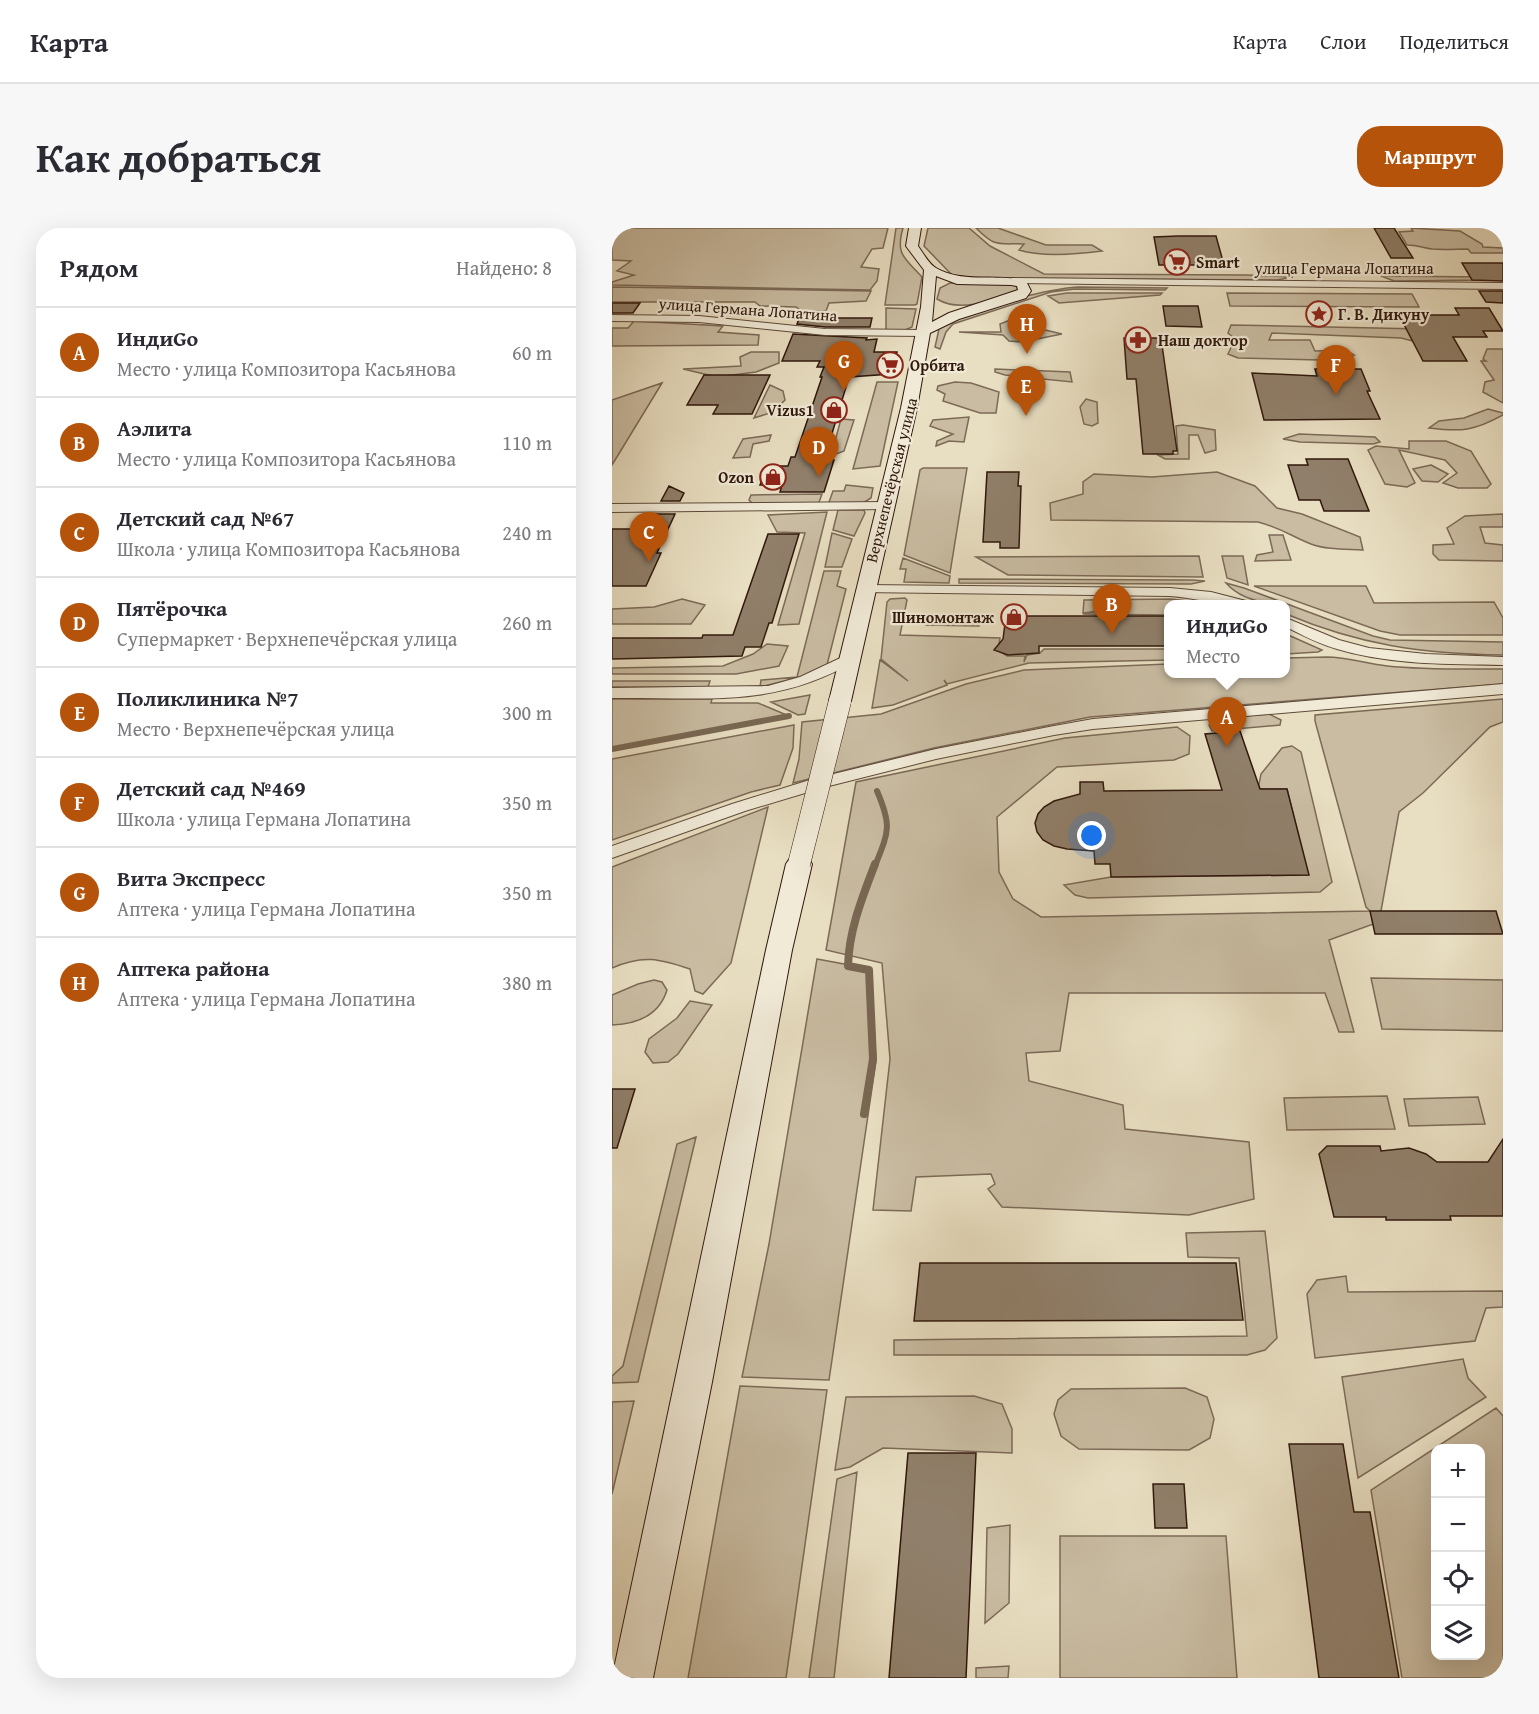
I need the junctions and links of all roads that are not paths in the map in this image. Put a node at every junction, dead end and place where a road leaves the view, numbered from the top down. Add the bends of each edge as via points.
1 (915, 228) edge
2 (930, 270) junction
3 (957, 280) junction
4 (1012, 281) junction
5 (1077, 282) junction
6 (1503, 286) edge
7 (930, 294) junction
8 (1021, 295) junction
9 (982, 307) junction
10 (612, 318) edge
11 (924, 332) junction
12 (886, 506) junction
13 (612, 508) edge
14 (865, 589) junction
15 (1226, 600) edge
16 (1290, 624) edge
17 (851, 657) junction
18 (1503, 661) edge
19 (1503, 689) edge
20 (612, 693) edge
21 (612, 852) edge
22 (632, 1678) edge

1 - 2 street via 912,246
2 - 3 street, улица Германа Лопатина
2 - 7 street, Верхнепечёрская улица
3 - 4 street, улица Германа Лопатина
3 - 7 street via 942,282
4 - 5 street, улица Германа Лопатина
4 - 8 street via 1025,287
5 - 6 street, улица Германа Лопатина
5 - 8 street, улица Германа Лопатина
7 - 9 street via 935,304
7 - 11 street, Верхнепечёрская улица
8 - 9 street, улица Германа Лопатина
9 - 11 street, улица Германа Лопатина via 938,322
10 - 11 street, улица Германа Лопатина via 699,319 825,332
11 - 12 street, Верхнепечёрская улица
12 - 13 street
12 - 14 street, Верхнепечёрская улица
14 - 15 street via 1170,592
14 - 17 street, Верхнепечёрская улица
16 - 18 street via 1348,647 1383,655
17 - 20 street via 829,671 777,690
17 - 22 street, Верхнепечёрская улица, bridge via 779,950
19 - 21 street via 1058,730 853,774

